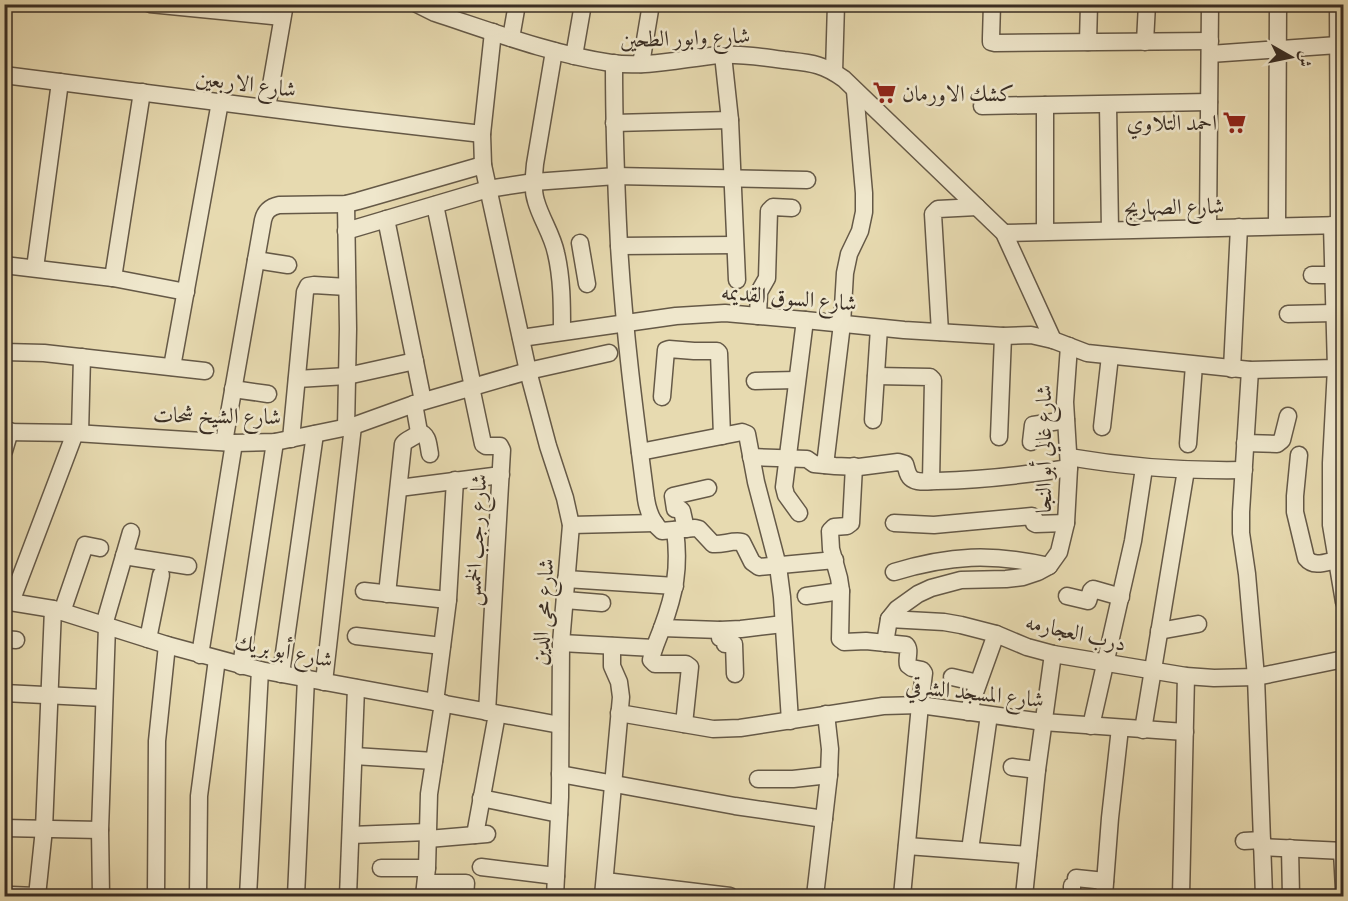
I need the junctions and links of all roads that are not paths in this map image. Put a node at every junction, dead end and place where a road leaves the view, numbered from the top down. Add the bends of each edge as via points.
1 (150, 4) edge
2 (417, 4) edge
3 (517, 4) edge
4 (584, 4) edge
5 (651, 4) edge
6 (836, 4) edge
7 (992, 4) edge
8 (1089, 4) edge
9 (1147, 4) edge
10 (1210, 4) edge
11 (1291, 4) edge
12 (1338, 4) edge
13 (1278, 5) edge
14 (436, 9) edge
15 (283, 11) edge
16 (493, 32) junction
17 (510, 38) junction
18 (1088, 42) junction
19 (1146, 42) junction
20 (1338, 45) junction
21 (1210, 47) junction
22 (1277, 50) junction
23 (554, 51) junction
24 (723, 55) junction
25 (574, 56) junction
26 (614, 63) junction
27 (641, 64) junction
28 (834, 72) junction
29 (4, 75) edge
30 (60, 82) junction
31 (855, 91) junction
32 (142, 92) junction
33 (220, 102) junction
34 (1209, 102) junction
35 (1045, 105) junction
36 (1108, 105) junction
37 (982, 106) dead end
38 (267, 108) junction
39 (730, 120) junction
40 (614, 123) junction
41 (482, 134) junction
42 (483, 165) junction
43 (616, 177) junction
44 (732, 178) junction
45 (807, 180) dead end
46 (534, 182) junction
47 (488, 189) junction
48 (346, 204) junction
49 (435, 205) junction
50 (978, 207) junction
51 (792, 208) dead end
52 (386, 219) junction
53 (1338, 225) edge
54 (1277, 226) junction
55 (1239, 227) junction
56 (1208, 228) junction
57 (1110, 230) junction
58 (346, 231) junction
59 (1045, 231) junction
60 (1004, 233) junction
61 (580, 243) dead end
62 (735, 245) junction
63 (619, 246) junction
64 (256, 261) junction
65 (584, 263) junction
66 (4, 265) edge
67 (288, 265) dead end
68 (35, 268) junction
69 (559, 268) junction
70 (1312, 275) dead end
71 (1333, 275) junction
72 (113, 278) junction
73 (737, 280) dead end
74 (587, 284) dead end
75 (347, 287) junction
76 (186, 291) junction
77 (1288, 314) dead end
78 (758, 316) junction
79 (1337, 318) edge
80 (805, 320) junction
81 (625, 323) junction
82 (842, 324) junction
83 (879, 328) junction
84 (562, 331) junction
85 (940, 332) junction
86 (1003, 336) junction
87 (521, 338) junction
88 (1061, 343) junction
89 (4, 352) edge
90 (609, 353) dead end
91 (82, 357) junction
92 (1110, 357) junction
93 (415, 361) junction
94 (1194, 365) junction
95 (172, 367) junction
96 (1340, 367) edge
97 (1232, 369) junction
98 (1250, 370) junction
99 (205, 371) dead end
100 (528, 371) junction
101 (347, 376) junction
102 (876, 376) junction
103 (297, 379) junction
104 (797, 380) junction
105 (755, 381) dead end
106 (472, 387) junction
107 (233, 389) junction
108 (268, 394) dead end
109 (662, 397) dead end
110 (418, 403) junction
111 (1288, 416) dead end
112 (873, 420) dead end
113 (1066, 420) junction
114 (349, 427) junction
115 (1102, 427) dead end
116 (7, 432) edge
117 (419, 432) junction
118 (78, 433) junction
119 (315, 434) junction
120 (722, 436) junction
121 (999, 437) dead end
122 (283, 440) junction
123 (229, 442) junction
124 (1030, 442) dead end
125 (1245, 443) junction
126 (1188, 444) dead end
127 (4, 452) edge
128 (640, 452) junction
129 (430, 454) dead end
130 (1299, 455) dead end
131 (752, 457) junction
132 (787, 458) junction
133 (1069, 463) junction
134 (825, 465) junction
135 (854, 466) junction
136 (1144, 468) junction
137 (1186, 470) junction
138 (1244, 470) junction
139 (501, 475) junction
140 (456, 480) junction
141 (931, 481) junction
142 (399, 488) junction
143 (708, 488) dead end
144 (800, 513) dead end
145 (655, 523) junction
146 (1066, 523) junction
147 (894, 524) dead end
148 (571, 525) junction
149 (680, 529) junction
150 (131, 532) dead end
151 (100, 548) dead end
152 (124, 556) junction
153 (835, 560) junction
154 (1336, 560) junction
155 (188, 566) dead end
156 (778, 566) junction
157 (1049, 566) junction
158 (894, 572) dead end
159 (161, 575) dead end
160 (566, 579) junction
161 (675, 586) junction
162 (364, 591) dead end
163 (841, 591) junction
164 (387, 594) junction
165 (806, 596) dead end
166 (1067, 596) dead end
167 (1121, 597) junction
168 (448, 600) junction
169 (564, 600) junction
170 (8, 601) edge
171 (1344, 602) edge
172 (602, 603) dead end
173 (58, 611) junction
174 (889, 619) junction
175 (783, 624) junction
176 (1198, 624) dead end
177 (105, 625) junction
178 (662, 628) junction
179 (720, 630) junction
180 (1159, 631) junction
181 (996, 634) junction
182 (356, 636) dead end
183 (148, 639) junction
184 (561, 643) junction
185 (885, 643) junction
186 (167, 645) junction
187 (442, 646) junction
188 (612, 646) junction
189 (1053, 654) junction
190 (200, 655) junction
191 (653, 655) junction
192 (217, 659) junction
193 (1344, 659) edge
194 (1106, 663) junction
195 (241, 666) junction
196 (260, 670) junction
197 (1153, 671) junction
198 (281, 674) junction
199 (735, 674) dead end
200 (1186, 676) junction
201 (952, 677) dead end
202 (1256, 677) junction
203 (306, 678) junction
204 (324, 682) junction
205 (978, 683) junction
206 (356, 688) junction
207 (4, 693) edge
208 (49, 695) junction
209 (104, 698) junction
210 (439, 702) junction
211 (920, 705) junction
212 (968, 712) junction
213 (492, 713) junction
214 (619, 713) junction
215 (826, 714) junction
216 (989, 715) junction
217 (790, 721) junction
218 (1042, 722) junction
219 (684, 724) junction
220 (560, 725) junction
221 (1091, 726) junction
222 (1120, 728) junction
223 (1143, 730) junction
224 (1185, 732) junction
225 (354, 756) junction
226 (434, 762) junction
227 (1012, 767) dead end
228 (1037, 770) junction
229 (560, 774) junction
230 (829, 775) junction
231 (758, 779) dead end
232 (612, 783) junction
233 (481, 798) junction
234 (559, 814) junction
235 (824, 819) junction
236 (4, 828) edge
237 (44, 829) junction
238 (100, 830) junction
239 (351, 835) junction
240 (428, 835) junction
241 (1244, 841) dead end
242 (1262, 844) junction
243 (907, 846) junction
244 (1290, 848) junction
245 (970, 850) junction
246 (1343, 851) edge
247 (1028, 855) junction
248 (381, 868) dead end
249 (556, 876) junction
250 (426, 882) edge
251 (473, 882) edge
252 (1073, 887) edge
253 (604, 889) edge
254 (1105, 889) edge
255 (1344, 890) edge
256 (643, 891) edge
257 (11, 895) dead end
258 (37, 896) edge
259 (720, 896) edge
260 (101, 897) edge
261 (156, 897) edge
262 (198, 897) edge
263 (248, 897) edge
264 (296, 897) edge
265 (348, 897) edge
266 (555, 897) edge
267 (815, 897) edge
268 (902, 897) edge
269 (1024, 897) edge
270 (1182, 897) edge
271 (1264, 897) edge
272 (1291, 897) edge

1 - 15 street
2 - 14 street, شارع وابور الطحين
3 - 17 street
4 - 25 street
5 - 27 street
6 - 28 street
7 - 18 street via 992,42
8 - 18 street
9 - 19 street
10 - 21 street
11 - 13 street
12 - 20 street
13 - 22 street
14 - 16 street, شارع وابور الطحين
15 - 38 street
16 - 17 street, شارع وابور الطحين
16 - 41 street, شارع محى الدين
17 - 23 street, شارع وابور الطحين
18 - 19 street
19 - 21 street
20 - 22 street
20 - 53 street
21 - 22 street
21 - 34 street
22 - 54 street
23 - 25 street, شارع وابور الطحين
23 - 46 street
24 - 27 street, شارع وابور الطحين
24 - 28 street, شارع وابور الطحين via 821,65
24 - 39 street
25 - 26 street, شارع وابور الطحين
26 - 27 street, شارع وابور الطحين
26 - 40 street
28 - 31 street, شارع وابور الطحين
29 - 30 street, شارع الاربعين
30 - 32 street, شارع الاربعين
30 - 68 street
31 - 50 street, شارع وابور الطحين
31 - 82 street via 864,212 846,263
32 - 33 street, شارع الاربعين
32 - 72 street
33 - 38 street, شارع الاربعين
33 - 76 street
34 - 36 street
34 - 56 street
35 - 36 street
35 - 37 street
35 - 59 street
36 - 57 street
38 - 41 street, شارع الاربعين
39 - 40 street
39 - 44 street
40 - 43 street
41 - 42 street, شارع محى الدين
42 - 47 street, شارع محى الدين
42 - 48 street
43 - 44 street
43 - 46 street
43 - 63 street
44 - 45 street
44 - 62 street
46 - 47 street
46 - 69 street via 535,200
47 - 49 street
47 - 87 street, شارع محى الدين
48 - 58 street
48 - 64 street via 273,207 265,214
49 - 52 street
49 - 106 street
50 - 60 street, شارع وابور الطحين
50 - 85 street via 941,209 933,214
51 - 78 street via 773,207 769,211 767,278 759,292
52 - 58 street
52 - 93 street
53 - 54 street, شارع الصهاريج
53 - 71 street
54 - 55 street, شارع الصهاريج
55 - 56 street, شارع الصهاريج
55 - 97 street
56 - 57 street, شارع الصهاريج
57 - 59 street, شارع الصهاريج
58 - 75 street
59 - 60 street, شارع الصهاريج
60 - 88 street
61 - 65 street
62 - 63 street
62 - 73 street
63 - 81 street
64 - 67 street
64 - 107 street
65 - 69 street
65 - 74 street
66 - 68 street
68 - 72 street
69 - 84 street
70 - 71 street
71 - 79 street
72 - 76 street
75 - 101 street
75 - 103 street via 308,286
76 - 95 street
77 - 79 street
78 - 80 street, شارع السوق القديمه
78 - 81 street, شارع السوق القديمه via 708,313
79 - 96 street
80 - 82 street, شارع السوق القديمه
80 - 104 street
81 - 84 street, شارع السوق القديمه
81 - 128 street
82 - 83 street, شارع السوق القديمه
82 - 134 street
83 - 85 street, شارع السوق القديمه
83 - 102 street
84 - 87 street, شارع السوق القديمه
85 - 86 street, شارع السوق القديمه
86 - 88 street, شارع السوق القديمه via 1031,335
86 - 121 street
87 - 100 street, شارع محى الدين
88 - 92 street, شارع السوق القديمه
88 - 113 street, شارع غالي أبو النجا
89 - 91 street
90 - 100 street, شارع الشيخ شحات
91 - 95 street
91 - 118 street
92 - 94 street, شارع السوق القديمه
92 - 115 street
93 - 101 street
93 - 110 street
94 - 97 street, شارع السوق القديمه
94 - 126 street
95 - 99 street
96 - 98 street, شارع السوق القديمه
96 - 154 street via 1331,495
97 - 98 street, شارع السوق القديمه
98 - 125 street
100 - 106 street, شارع الشيخ شحات
100 - 148 street, شارع محى الدين
101 - 103 street
101 - 114 street
102 - 112 street
102 - 141 street via 933,380
103 - 122 street
104 - 105 street
104 - 132 street
106 - 110 street, شارع الشيخ شحات
106 - 139 street, شارع رجب الخمس via 483,444 502,447
107 - 108 street
107 - 123 street
109 - 120 street via 666,350 717,351
110 - 114 street, شارع الشيخ شحات
110 - 117 street
111 - 125 street via 1280,443
113 - 124 street via 1033,425
113 - 133 street, شارع غالي أبو النجا
114 - 119 street, شارع الشيخ شحات
114 - 204 street
116 - 118 street, شارع الشيخ شحات
116 - 127 street
117 - 129 street via 427,437
117 - 142 street via 404,444
118 - 123 street, شارع الشيخ شحات
118 - 170 street
119 - 122 street, شارع الشيخ شحات
119 - 198 street
120 - 128 street
120 - 131 street via 746,433
122 - 123 street, شارع الشيخ شحات
122 - 195 street
123 - 190 street
125 - 138 street
128 - 145 street via 648,508
130 - 154 street via 1295,512 1306,558 1317,564
131 - 132 street
131 - 156 street
132 - 134 street
132 - 144 street via 784,491
133 - 136 street
133 - 141 street via 1011,477
133 - 146 street, شارع غالي أبو النجا
134 - 135 street
135 - 141 street via 902,463 914,480
135 - 153 street via 852,523 830,531
136 - 137 street
136 - 167 street
137 - 138 street
137 - 180 street
138 - 202 street via 1241,533
139 - 140 street
139 - 213 street, شارع رجب الخمس
140 - 142 street
140 - 168 street
142 - 164 street
143 - 149 street via 673,496 675,509 682,511
145 - 148 street
145 - 149 street via 662,531
146 - 147 street via 1036,524 1032,516 934,525
146 - 157 street, شارع غالي أبو النجا via 1059,552
148 - 160 street, شارع محى الدين
149 - 156 street via 699,529 713,544 742,542 756,566
149 - 161 street
150 - 152 street
151 - 173 street via 85,545
152 - 155 street
152 - 177 street
153 - 156 street
153 - 163 street
154 - 171 street
156 - 175 street
157 - 158 street via 1006,558 971,557
157 - 174 street via 1023,577 961,580 931,588 908,600
159 - 183 street
160 - 161 street
160 - 169 street, شارع محى الدين
161 - 178 street
162 - 164 street
163 - 165 street
163 - 185 street via 843,642
164 - 168 street
166 - 167 street via 1087,601 1094,590
167 - 194 street
168 - 187 street
169 - 172 street
169 - 184 street, شارع محى الدين
170 - 173 street, شارع أبو بريك
173 - 177 street, شارع أبو بريك
173 - 208 street
174 - 181 street, درب العجارمه via 944,622
174 - 185 street
175 - 179 street
175 - 217 street
176 - 180 street
177 - 183 street, شارع أبو بريك
177 - 209 street
178 - 179 street
178 - 191 street
179 - 199 street via 725,644 733,644
180 - 197 street
181 - 189 street, درب العجارمه
181 - 205 street
182 - 187 street
183 - 186 street, شارع أبو بريك
184 - 188 street
184 - 220 street, شارع محى الدين
185 - 211 street via 909,647 908,665 924,672
186 - 190 street, شارع أبو بريك
186 - 261 street via 156,741
187 - 210 street
188 - 191 street
188 - 214 street via 612,666 621,688
189 - 194 street, درب العجارمه
189 - 218 street
190 - 192 street, شارع أبو بريك
191 - 219 street via 655,664 690,667
192 - 195 street, شارع أبو بريك
192 - 262 street via 199,796
193 - 202 street, درب العجارمه
194 - 197 street, درب العجارمه
194 - 221 street
195 - 196 street, شارع أبو بريك
196 - 198 street, شارع أبو بريك
196 - 263 street
197 - 200 street, درب العجارمه
197 - 223 street
198 - 203 street, شارع أبو بريك
200 - 202 street, درب العجارمه
200 - 224 street
201 - 205 street
202 - 242 street
203 - 204 street, شارع أبو بريك
203 - 264 street
204 - 206 street, شارع أبو بريك
205 - 212 street
206 - 210 street, شارع أبو بريك
206 - 225 street
207 - 208 street
208 - 209 street
208 - 237 street
209 - 238 street
210 - 213 street, شارع أبو بريك
210 - 226 street
211 - 212 street, شارع المسجد الشرقي
211 - 215 street, شارع المسجد الشرقي via 883,705
211 - 243 street
212 - 216 street, شارع المسجد الشرقي
213 - 220 street, شارع أبو بريك
213 - 233 street, شارع رجب الخمس
214 - 219 street, شارع المسجد الشرقي
214 - 232 street
215 - 217 street, شارع المسجد الشرقي
215 - 230 street
216 - 218 street, شارع المسجد الشرقي
216 - 245 street
217 - 219 street, شارع المسجد الشرقي via 720,729
218 - 221 street, شارع المسجد الشرقي
218 - 228 street
220 - 229 street, شارع محى الدين
221 - 222 street, شارع المسجد الشرقي
222 - 223 street, شارع المسجد الشرقي
222 - 254 street
223 - 224 street, شارع المسجد الشرقي
224 - 270 street
225 - 226 street
225 - 239 street
226 - 240 street
227 - 228 street
228 - 247 street
229 - 232 street
229 - 234 street, شارع محى الدين
230 - 231 street
230 - 235 street
232 - 235 street
232 - 253 street
233 - 234 street
233 - 240 street, شارع رجب الخمس via 481,834
234 - 249 street, شارع محى الدين
235 - 267 street
236 - 237 street
237 - 238 street
237 - 258 street
238 - 260 street
239 - 240 street
239 - 265 street
240 - 250 street
241 - 242 street
242 - 244 street
242 - 271 street
243 - 245 street
243 - 268 street
244 - 246 street
244 - 272 street
245 - 247 street
246 - 255 street
247 - 269 street
248 - 250 street
249 - 251 street
249 - 266 street, شارع محى الدين
250 - 251 street
252 - 254 street
253 - 256 street
256 - 259 street
257 - 258 street

